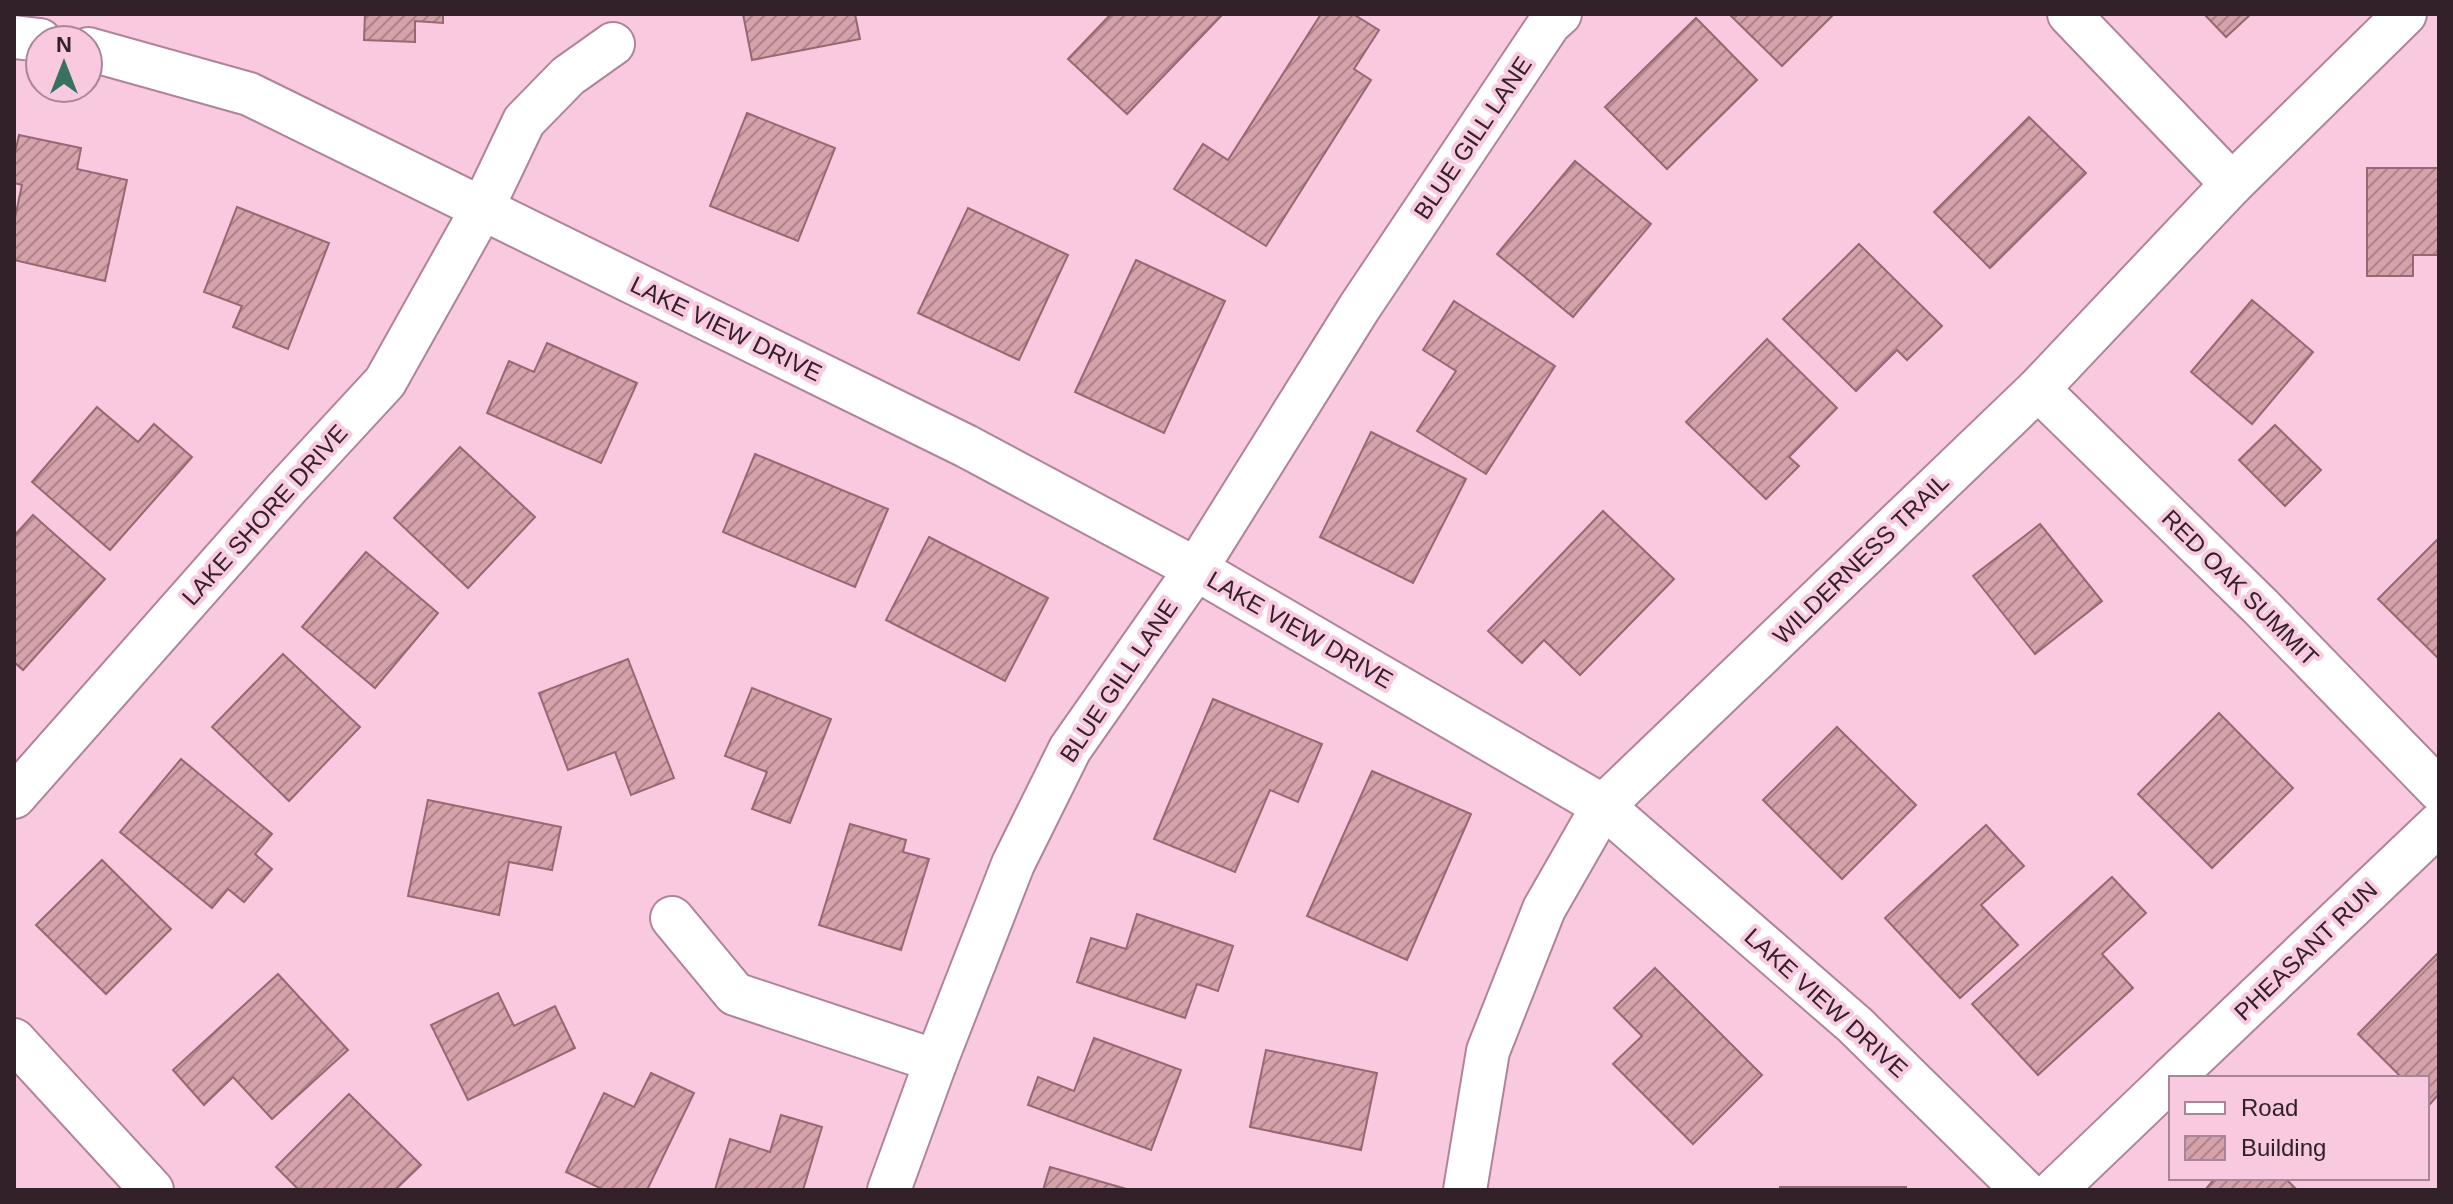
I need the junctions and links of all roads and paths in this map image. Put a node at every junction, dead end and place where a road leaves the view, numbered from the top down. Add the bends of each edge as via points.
1 (2069, 14) edge
2 (2405, 14) edge
3 (1549, 17) edge
4 (613, 44) dead end
5 (104, 53) edge
6 (2232, 184) junction
7 (482, 209) junction
8 (2038, 389) junction
9 (1196, 569) junction
10 (2439, 790) edge
11 (14, 797) edge
12 (1603, 806) junction
13 (2439, 824) edge
14 (672, 918) dead end
15 (14, 1040) edge
16 (936, 1061) junction
17 (2175, 1076) edge
18 (2169, 1082) edge
19 (152, 1190) edge
20 (889, 1190) edge
21 (1465, 1190) edge
22 (2023, 1190) edge
23 (2055, 1190) edge

1 - 6 street
2 - 6 street, WILDERNESS TRAIL
3 - 9 street, BLUE GILL LANE
4 - 7 street, LAKE SHORE DRIVE via 568,76 524,121
5 - 7 street, LAKE VIEW DRIVE via 249,94
6 - 8 street, WILDERNESS TRAIL
7 - 9 street, LAKE VIEW DRIVE via 966,446
7 - 11 street, LAKE SHORE DRIVE via 385,382
8 - 10 street, RED OAK SUMMIT
8 - 12 street, WILDERNESS TRAIL
9 - 12 street, LAKE VIEW DRIVE
9 - 16 street, BLUE GILL LANE via 1070,749 1013,864
12 - 21 street, WILDERNESS TRAIL via 1544,909 1488,1051
12 - 22 street, LAKE VIEW DRIVE via 1855,1025
13 - 17 street, PHEASANT RUN
14 - 16 street via 735,994
15 - 19 street
16 - 20 street, BLUE GILL LANE
18 - 23 street, PHEASANT RUN

